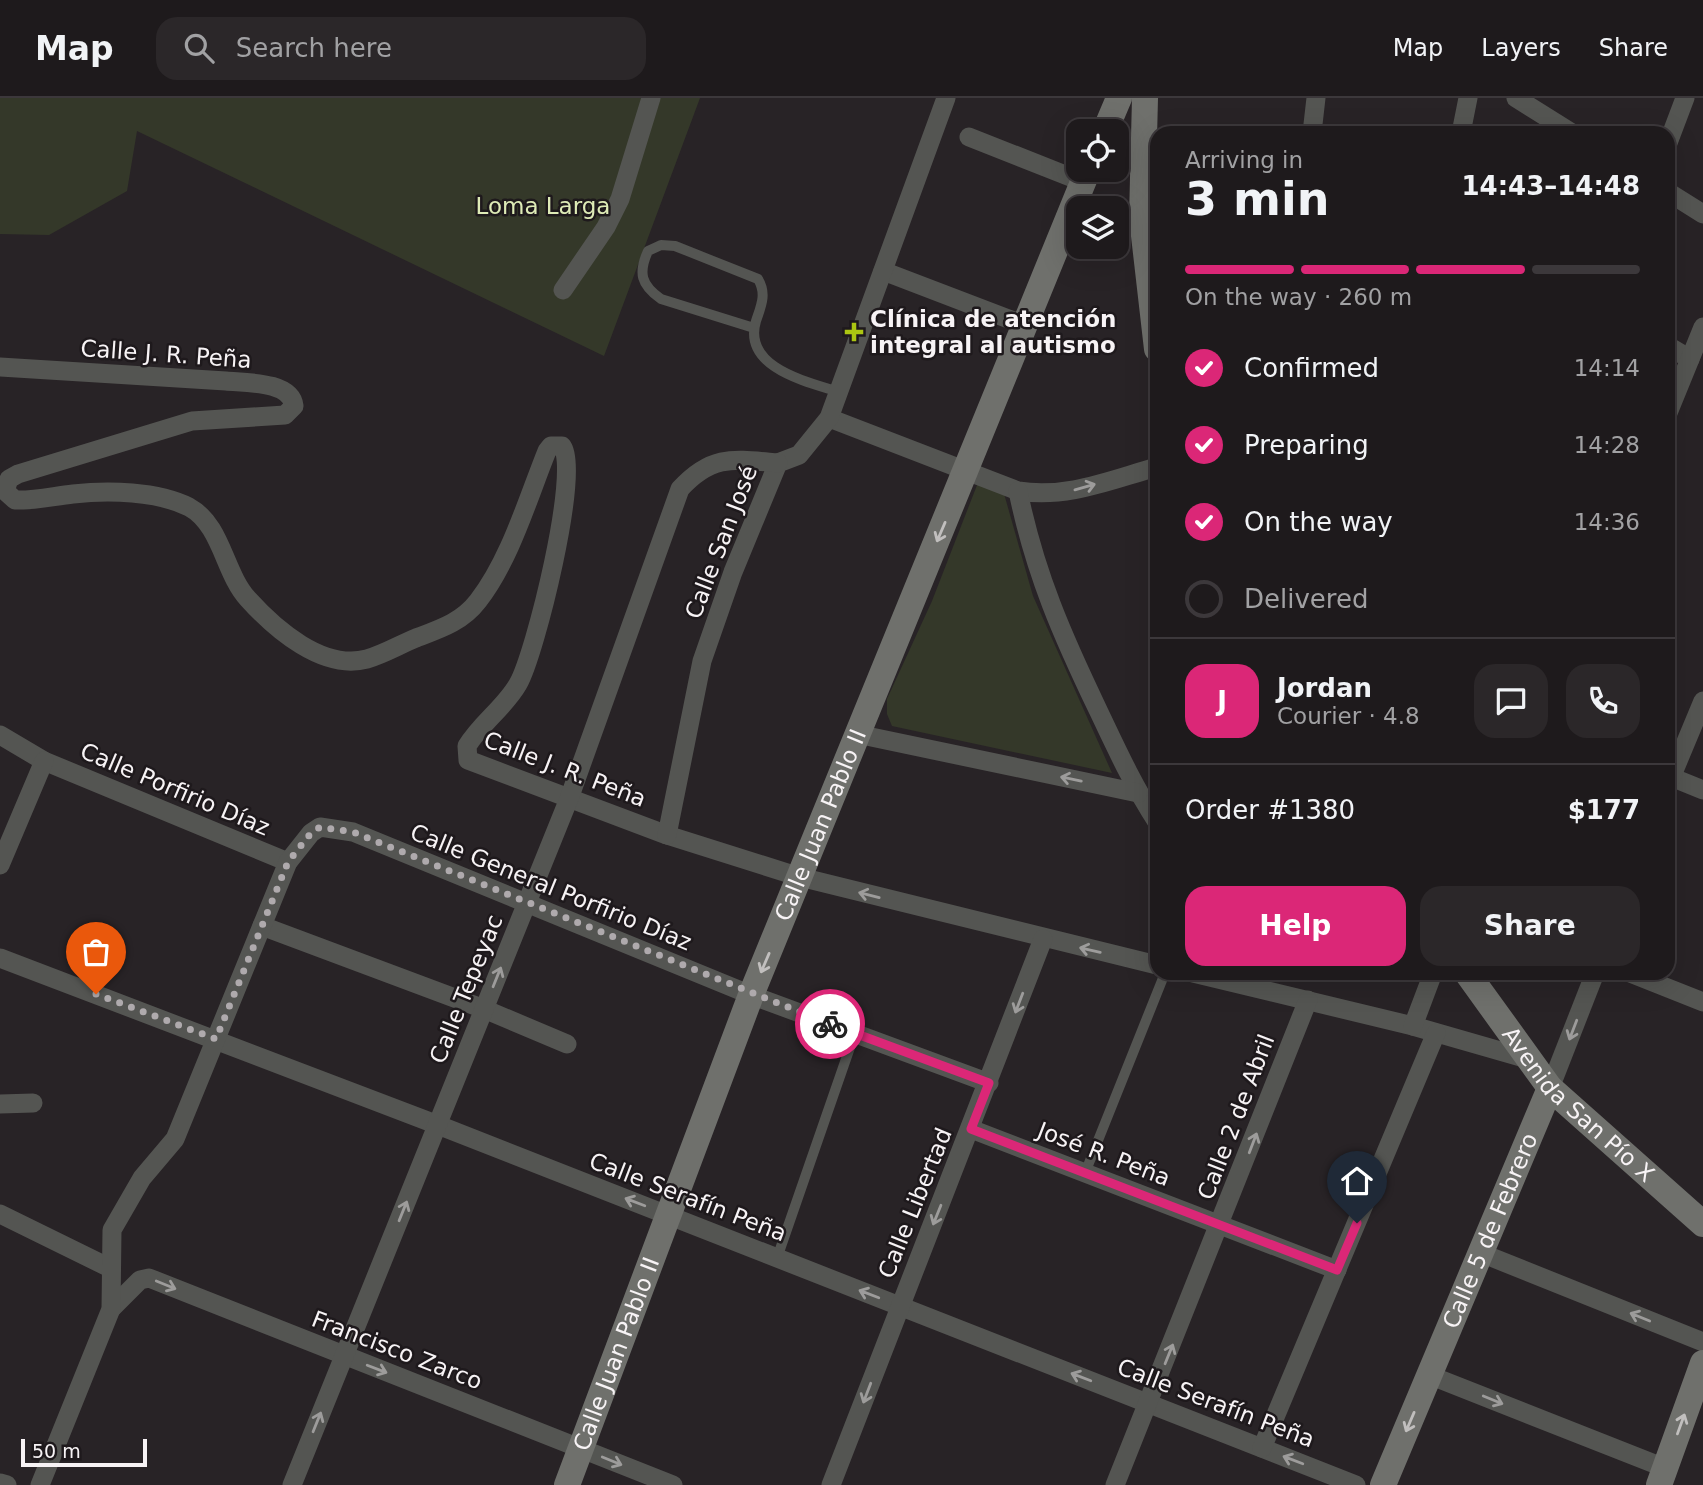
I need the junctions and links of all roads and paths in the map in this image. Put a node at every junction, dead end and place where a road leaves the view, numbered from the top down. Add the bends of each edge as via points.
1 (651, 98) edge
2 (1119, 98) edge
3 (1145, 98) edge
4 (1316, 98) edge
5 (1468, 98) edge
6 (1516, 98) edge
7 (1685, 98) edge
8 (942, 102) edge
9 (1110, 119) edge
10 (1313, 126) edge
11 (1462, 126) edge
12 (1562, 126) edge
13 (1674, 126) edge
14 (969, 137) dead end
15 (1066, 169) edge
16 (1084, 182) edge
17 (1675, 196) edge
18 (1703, 214) edge
19 (883, 271) junction
20 (1150, 288) edge
21 (563, 290) dead end
22 (1024, 325) junction
23 (1703, 327) edge
24 (754, 328) junction
25 (1675, 350) edge
26 (1690, 359) junction
27 (0, 368) edge
28 (839, 392) junction
29 (1675, 396) edge
30 (829, 418) junction
31 (778, 463) junction
32 (967, 469) junction
33 (1150, 469) edge
34 (1018, 491) junction
35 (1703, 701) edge
36 (857, 734) junction
37 (0, 735) edge
38 (44, 761) junction
39 (1675, 764) edge
40 (1675, 780) edge
41 (1703, 790) edge
42 (1138, 793) junction
43 (570, 796) junction
44 (1150, 811) edge
45 (667, 835) junction
46 (288, 862) junction
47 (0, 865) edge
48 (800, 877) junction
49 (527, 903) junction
50 (262, 926) junction
51 (1043, 939) junction
52 (0, 958) edge
53 (1150, 963) edge
54 (1162, 980) edge
55 (1430, 980) edge
56 (1472, 980) edge
57 (1592, 980) edge
58 (1648, 980) edge
59 (1260, 981) edge
60 (751, 995) junction
61 (1308, 1000) junction
62 (1703, 1002) edge
63 (484, 1009) junction
64 (1412, 1026) junction
65 (855, 1033) junction
66 (1436, 1033) junction
67 (216, 1039) junction
68 (567, 1044) dead end
69 (1528, 1059) junction
70 (989, 1083) junction
71 (1550, 1088) junction
72 (33, 1103) dead end
73 (0, 1104) edge
74 (438, 1125) junction
75 (971, 1129) junction
76 (1085, 1173) junction
77 (0, 1214) edge
78 (670, 1216) junction
79 (1703, 1224) edge
80 (1221, 1225) junction
81 (1481, 1253) junction
82 (777, 1258) junction
83 (110, 1268) junction
84 (1337, 1270) junction
85 (901, 1306) junction
86 (111, 1309) junction
87 (1703, 1342) edge
88 (344, 1356) junction
89 (1703, 1363) edge
90 (1430, 1375) junction
91 (1149, 1404) junction
92 (1262, 1448) junction
93 (582, 1449) junction
94 (1662, 1477) edge
95 (0, 1483) edge
96 (7, 1485) edge
97 (40, 1485) edge
98 (292, 1485) edge
99 (567, 1485) edge
100 (673, 1485) edge
101 (831, 1485) edge
102 (1115, 1485) edge
103 (1356, 1485) edge
104 (1383, 1485) edge

1 - 21 street via 620,199 607,227
2 - 9 street
3 - 20 street via 1142,218
4 - 10 street
5 - 11 street
6 - 12 street
7 - 13 street
8 - 19 street, Calle San José
14 - 15 street
16 - 22 street, Calle Juan Pablo II
17 - 18 street
19 - 22 street
19 - 28 street, Calle San José
22 - 32 street, Calle Juan Pablo II
23 - 26 street
24 - 24 lane via 661,299 649,291 642,280 648,251 675,246 758,279 764,297
24 - 28 lane via 760,351 781,372
25 - 26 street
26 - 29 street
27 - 43 street, Calle J. R. Peña via 226,381 287,392 294,406 285,415 192,421 18,474 9,479 5,491 22,500 111,494 155,497 189,507 206,523 233,582 268,620 307,647 338,659 365,659 444,628 469,611 481,598 514,534 547,451 562,446 568,468 560,533 528,663 517,685 472,737 466,752 468,760 483,768
28 - 30 street, Calle San José
30 - 31 street, Calle San José via 799,455
30 - 32 street
31 - 43 street, Calle Tepeyac via 732,458 711,463 680,489
31 - 45 street, Calle San José via 702,661
32 - 34 street
32 -> 36 street, Calle Juan Pablo II
34 -> 33 street via 1068,492
34 - 42 street via 1029,547 1056,623
35 - 39 street
42 -> 36 street
36 - 48 street, Calle Juan Pablo II
37 - 38 street, Calle Porfirio Díaz
38 - 46 street, Calle Porfirio Díaz
38 - 47 street
40 - 41 street
42 - 44 street
43 - 45 street, Calle J. R. Peña
43 - 49 street, Calle Tepeyac
45 - 48 street, Calle J. R. Peña
46 - 49 street, Calle General Porfirio Díaz via 311,833 331,827
46 - 50 street
51 -> 48 street, Calle J. R. Peña
48 -> 60 street, Calle Juan Pablo II
49 - 60 street, Calle General Porfirio Díaz
63 -> 49 street, Calle Tepeyac
50 - 63 street
50 - 67 street
53 -> 51 street, Calle J. R. Peña
51 -> 70 street, Calle Libertad
52 - 67 street, Calle Serafín Peña
54 - 76 lane
55 - 64 street
56 - 69 street, Avenida San Pío X
57 -> 71 street, Calle 5 de Febrero
58 - 62 street
59 - 61 street
60 - 65 street, Calle General Porfirio Díaz
60 - 78 street, Calle Juan Pablo II
61 - 64 street
80 -> 61 street, Calle 2 de Abril
63 - 68 street
63 - 74 street, Calle Tepeyac
64 - 66 street
65 - 70 street, Calle General Porfirio Díaz
65 - 82 lane
66 - 69 street
66 - 84 street
67 - 74 street, Calle Serafín Peña
67 - 83 street via 175,1139 142,1178 112,1230
69 - 71 street, Avenida San Pío X
70 - 75 street, Calle Libertad
71 - 79 street, Avenida San Pío X
71 - 81 street, Calle 5 de Febrero
72 - 73 street
78 -> 74 street, Calle Serafín Peña
88 -> 74 street, Calle Tepeyac
75 - 76 street, José R. Peña
75 -> 85 street, Calle Libertad
76 - 80 street, José R. Peña
77 - 83 street
78 - 82 street, Calle Serafín Peña
78 - 93 street, Calle Juan Pablo II
80 - 84 street, José R. Peña
91 -> 80 street, Calle 2 de Abril
87 -> 81 street
81 - 90 street, Calle 5 de Febrero
85 -> 82 street, Calle Serafín Peña
83 - 86 street
84 - 92 street
91 -> 85 street, Calle Serafín Peña
85 -> 101 street, Calle Libertad
86 -> 88 street, Francisco Zarco via 140,1280 149,1278
86 - 97 street
88 -> 93 street, Francisco Zarco
98 -> 88 street, Calle Tepeyac
94 -> 89 street
90 -> 94 street
90 -> 104 street, Calle 5 de Febrero
91 - 92 street, Calle Serafín Peña
91 - 102 street, Calle 2 de Abril
103 -> 92 street, Calle Serafín Peña
93 - 99 street, Calle Juan Pablo II
93 -> 100 street, Francisco Zarco
95 - 96 street

